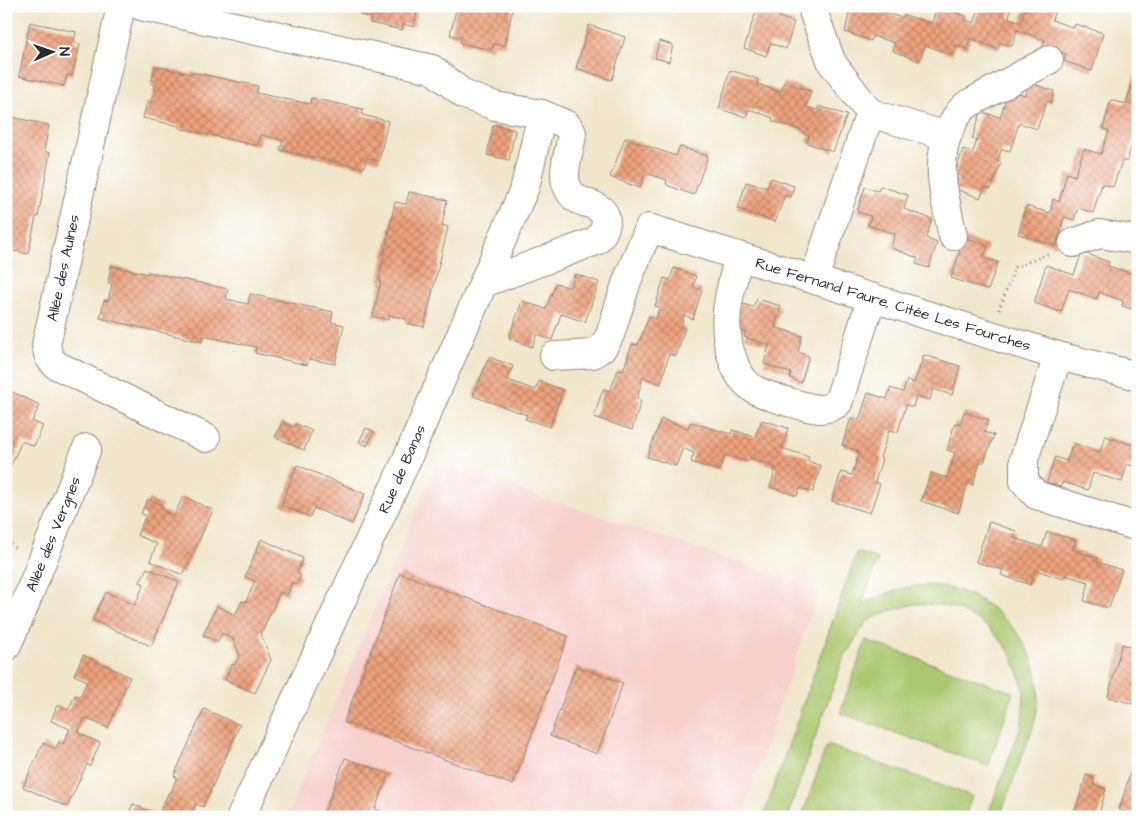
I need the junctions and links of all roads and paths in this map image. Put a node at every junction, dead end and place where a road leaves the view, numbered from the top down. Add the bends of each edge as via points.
1 (121, 6) edge
2 (141, 6) edge
3 (814, 14) dead end
4 (1049, 60) dead end
5 (870, 113) junction
6 (542, 114) junction
7 (947, 136) junction
8 (952, 236) dead end
9 (1138, 238) edge
10 (1074, 243) joint
11 (739, 256) junction
12 (814, 278) junction
13 (484, 283) junction
14 (872, 297) junction
15 (991, 334) junction
16 (554, 356) dead end
17 (1058, 356) junction
18 (1138, 376) edge
19 (206, 438) dead end
20 (87, 448) dead end
21 (1138, 527) edge
22 (6, 647) edge
23 (241, 817) edge

1 - 19 street, Allée des Aulnes via 46,346 56,365
2 - 6 street via 432,68 465,95 495,106
3 - 5 street via 832,63
4 - 7 street via 968,104 957,115
5 - 7 street
5 - 12 street
6 - 13 street, Rue de Banas via 525,187
6 - 13 street via 567,125 572,133 564,174 566,184 576,199 599,208 605,216 606,225 596,241
7 - 8 street via 941,175
9 - 10 street via 1099,234
10 - 15 path via 1015,267
11 - 12 street, Rue Fernand Faure, Citée Les Fourches
11 - 14 street via 726,308 726,337 730,354 742,378 752,388 785,401 819,410 830,409 838,403
11 - 16 street, Rue Fernand Faure, Citée Les Fourches via 649,228 610,336 603,347 593,354
12 - 14 street, Rue Fernand Faure, Citée Les Fourches
13 - 23 street, Rue de Banas via 403,468
14 - 15 street, Rue Fernand Faure, Citée Les Fourches
15 - 17 street, Rue Fernand Faure, Citée Les Fourches
17 - 18 street, Rue Fernand Faure, Citée Les Fourches
17 - 21 street via 1024,459 1024,481 1036,496
20 - 22 street, Allée des Vergnes

